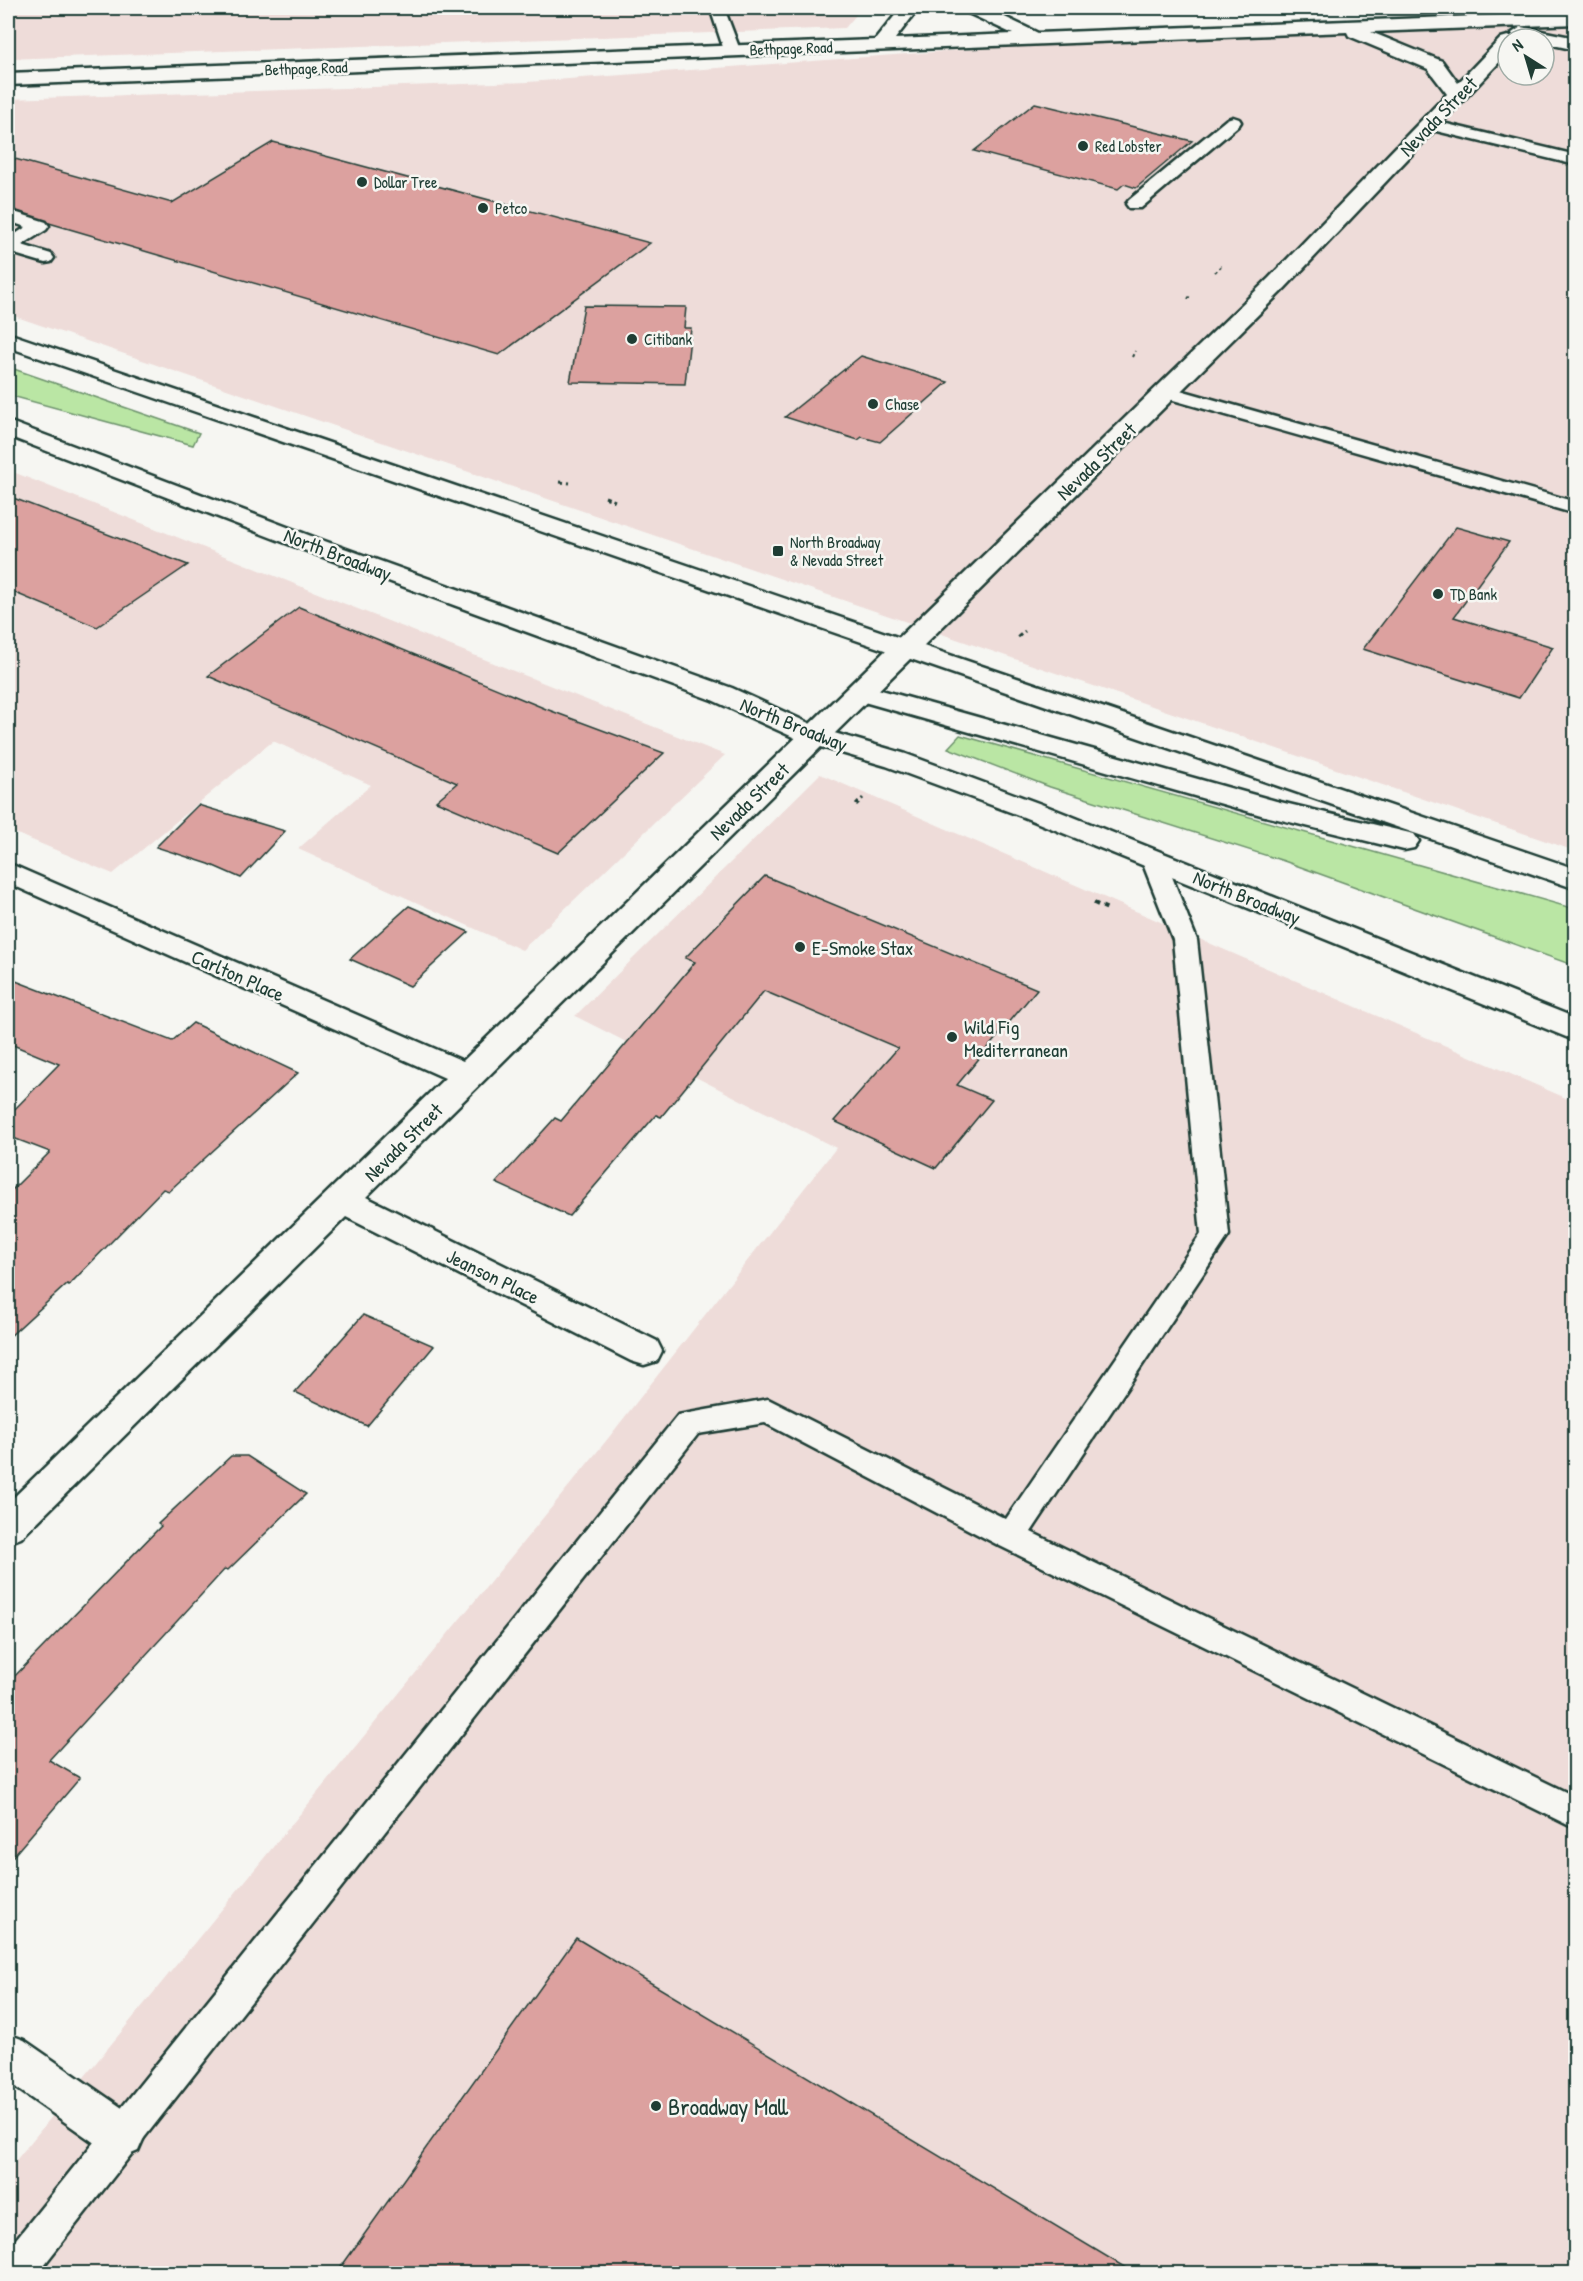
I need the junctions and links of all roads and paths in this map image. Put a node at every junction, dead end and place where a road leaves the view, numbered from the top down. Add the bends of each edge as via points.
1 (717, 8) edge
2 (910, 8) edge
3 (972, 8) edge
4 (1575, 18) edge
5 (1337, 26) junction
6 (1540, 27) edge
7 (1496, 28) edge
8 (1035, 38) junction
9 (1556, 40) edge
10 (881, 44) junction
11 (1575, 44) edge
12 (732, 50) junction
13 (1496, 54) edge
14 (8, 80) edge
15 (1458, 95) junction
16 (1233, 122) dead end
17 (1430, 124) junction
18 (1575, 160) edge
19 (1135, 204) dead end
20 (8, 214) edge
21 (8, 246) edge
22 (45, 258) dead end
23 (1221, 266) dead end
24 (1215, 272) dead end
25 (8, 340) edge
26 (1135, 351) dead end
27 (1132, 357) dead end
28 (1166, 392) junction
29 (8, 428) edge
30 (560, 482) dead end
31 (570, 483) dead end
32 (1575, 508) edge
33 (1016, 629) dead end
34 (1018, 637) dead end
35 (903, 649) junction
36 (860, 692) junction
37 (814, 736) junction
38 (863, 798) dead end
39 (856, 805) dead end
40 (1153, 859) junction
41 (8, 872) edge
42 (1575, 881) edge
43 (1094, 903) dead end
44 (1110, 910) dead end
45 (1575, 1030) edge
46 (468, 1077) junction
47 (343, 1201) junction
48 (644, 1351) dead end
49 (8, 1527) edge
50 (1011, 1537) junction
51 (1575, 1814) edge
52 (8, 2056) edge
53 (122, 2135) junction
54 (12, 2274) edge

1 - 12 lane
2 - 10 street
3 - 8 street
4 - 6 street
5 - 7 street, Bethpage Road via 1476,23
5 - 8 street, Bethpage Road
5 - 15 street via 1435,64
8 - 10 street, Bethpage Road
9 - 11 street
10 - 12 street, Bethpage Road
12 - 14 street, Bethpage Road
13 - 15 street, Nevada Street
15 - 17 street, Nevada Street
16 - 19 lane
17 - 18 lane
17 - 28 street, Nevada Street
20 - 21 lane via 40,226
21 - 22 lane
23 - 24 path
25 - 35 street
26 - 27 path
28 - 32 lane
28 - 35 street, Nevada Street
29 - 37 street, North Broadway via 310,544 722,694
30 - 31 path
33 - 34 path via 1025,631
35 - 36 street, Nevada Street
35 - 42 street
36 - 37 street, Nevada Street
36 - 42 street via 1271,809
37 - 40 street, North Broadway via 906,764
37 - 46 street, Nevada Street
38 - 39 path
40 - 45 street, North Broadway
40 - 50 lane via 1185,940 1215,1234
41 - 46 street, Carlton Place
43 - 44 path
46 - 47 street, Nevada Street
47 - 48 street, Jeanson Place
47 - 49 street, Nevada Street
50 - 51 lane
50 - 53 lane via 768,1411 689,1423
52 - 53 street
53 - 54 lane

